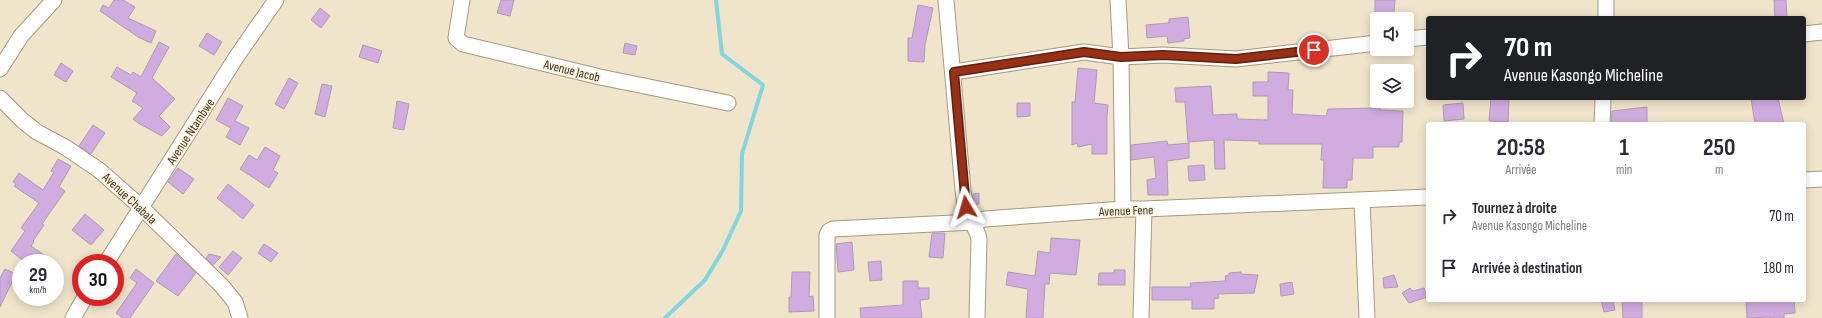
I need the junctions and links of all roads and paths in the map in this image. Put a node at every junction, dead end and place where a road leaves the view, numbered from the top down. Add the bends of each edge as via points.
1 (54, 0) edge
2 (276, 0) edge
3 (462, 0) edge
4 (946, 0) edge
5 (1118, 0) edge
6 (1606, 0) edge
7 (1606, 16) edge
8 (1822, 32) edge
9 (1806, 34) edge
10 (1426, 37) edge
11 (1414, 38) edge
12 (1370, 44) edge
13 (1121, 57) junction
14 (0, 69) edge
15 (954, 72) junction
16 (0, 98) edge
17 (1603, 100) edge
18 (728, 103) dead end
19 (1602, 122) edge
20 (1822, 179) edge
21 (1806, 180) edge
22 (1426, 197) edge
23 (1362, 200) junction
24 (141, 207) junction
25 (1123, 209) junction
26 (1144, 210) junction
27 (973, 222) junction
28 (112, 254) edge
29 (80, 306) edge
30 (73, 318) edge
31 (240, 318) edge
32 (827, 318) edge
33 (976, 318) edge
34 (1141, 318) edge
35 (1367, 318) edge

1 - 14 street via 21,36
2 - 24 street, Avenue Ntambwe via 237,56
3 - 18 street, Avenue Jacob via 456,38 463,44 600,77
4 - 15 street
5 - 13 street
6 - 7 street
8 - 9 street
10 - 11 street
12 - 13 street via 1236,59 1163,55
13 - 15 street via 1077,53
13 - 25 street
15 - 27 street via 963,190 966,207
16 - 24 street, Avenue Chabala via 37,132 99,170
17 - 19 street
20 - 21 street
22 - 23 street, Avenue Fene
23 - 26 street, Avenue Fene
23 - 35 street
24 - 28 street, Avenue Ntambwe
24 - 31 street, Avenue Chabala via 221,285 235,302
25 - 26 street, Avenue Fene
25 - 27 street, Avenue Fene
26 - 34 street
27 - 32 street, Avenue Fene via 829,231
27 - 33 street via 978,239
29 - 30 street

